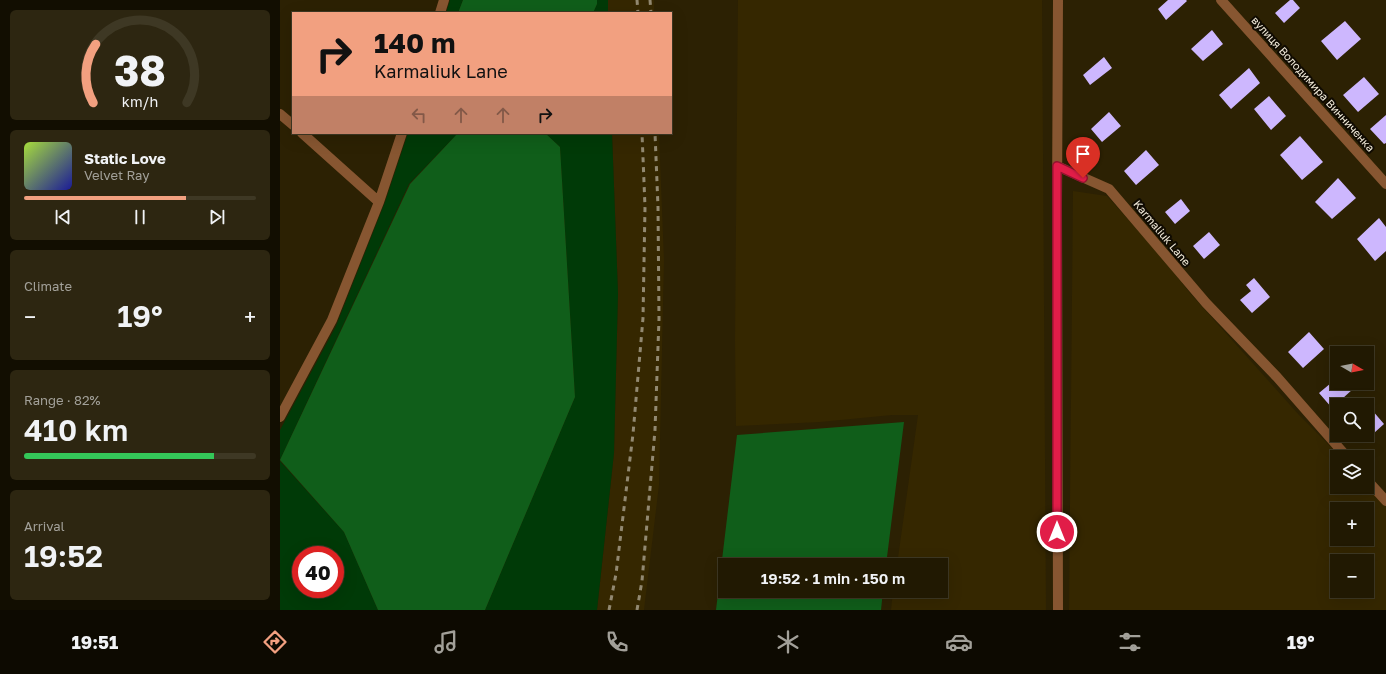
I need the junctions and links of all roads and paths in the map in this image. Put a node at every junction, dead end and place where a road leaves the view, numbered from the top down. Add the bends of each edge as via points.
1 (444, 0) edge
2 (1058, 0) edge
3 (1221, 0) edge
4 (440, 12) edge
5 (280, 114) edge
6 (292, 124) edge
7 (303, 134) edge
8 (402, 134) edge
9 (1057, 166) junction
10 (1386, 184) edge
11 (379, 202) junction
12 (280, 417) edge
13 (1341, 450) edge
14 (1374, 488) edge
15 (1386, 501) edge
16 (1058, 610) edge

1 - 4 street
2 - 9 street
3 - 10 street, вулиця Володимира Винниченка
5 - 6 street
7 - 11 street
8 - 11 street
9 - 13 street, Karmaliuk Lane via 1109,189 1206,303 1277,377
9 - 16 street
11 - 12 street via 332,320
14 - 15 street

